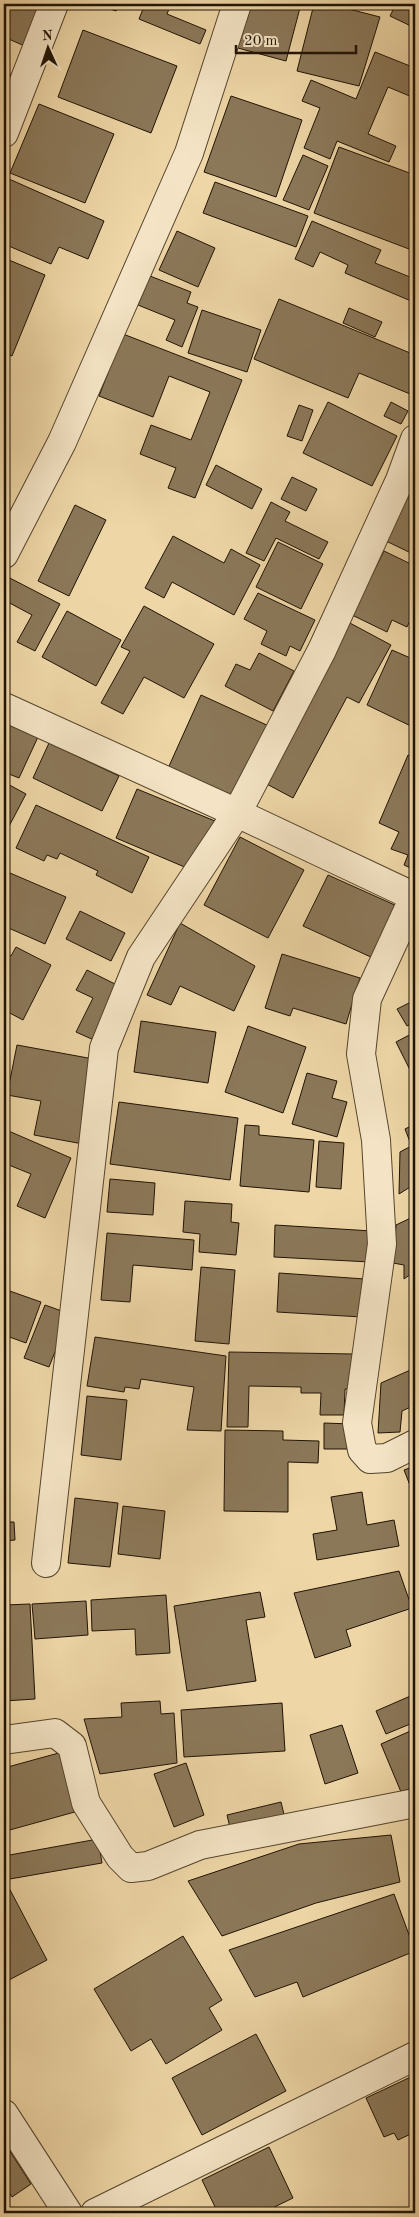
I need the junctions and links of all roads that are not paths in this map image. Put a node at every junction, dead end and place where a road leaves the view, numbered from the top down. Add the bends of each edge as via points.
1 (54, 4) edge
2 (237, 4) edge
3 (4, 133) edge
4 (415, 440) edge
5 (4, 554) edge
6 (4, 707) edge
7 (237, 813) junction
8 (414, 897) edge
9 (415, 1444) edge
10 (46, 1563) dead end
11 (4, 1740) edge
12 (415, 1803) edge
13 (415, 2056) edge
14 (4, 2114) edge
15 (68, 2213) edge
16 (96, 2213) edge

1 - 3 street
2 - 5 street via 189,153 62,442
4 - 7 street via 322,650
6 - 7 street
7 - 8 street
7 - 10 street via 141,957 104,1048
8 - 9 street via 367,999 361,1054 376,1140 382,1244 357,1423 362,1450 370,1459 387,1458
11 - 12 street via 55,1733 72,1746 86,1803 120,1857 131,1868 148,1866 200,1845
13 - 16 street
14 - 15 street

